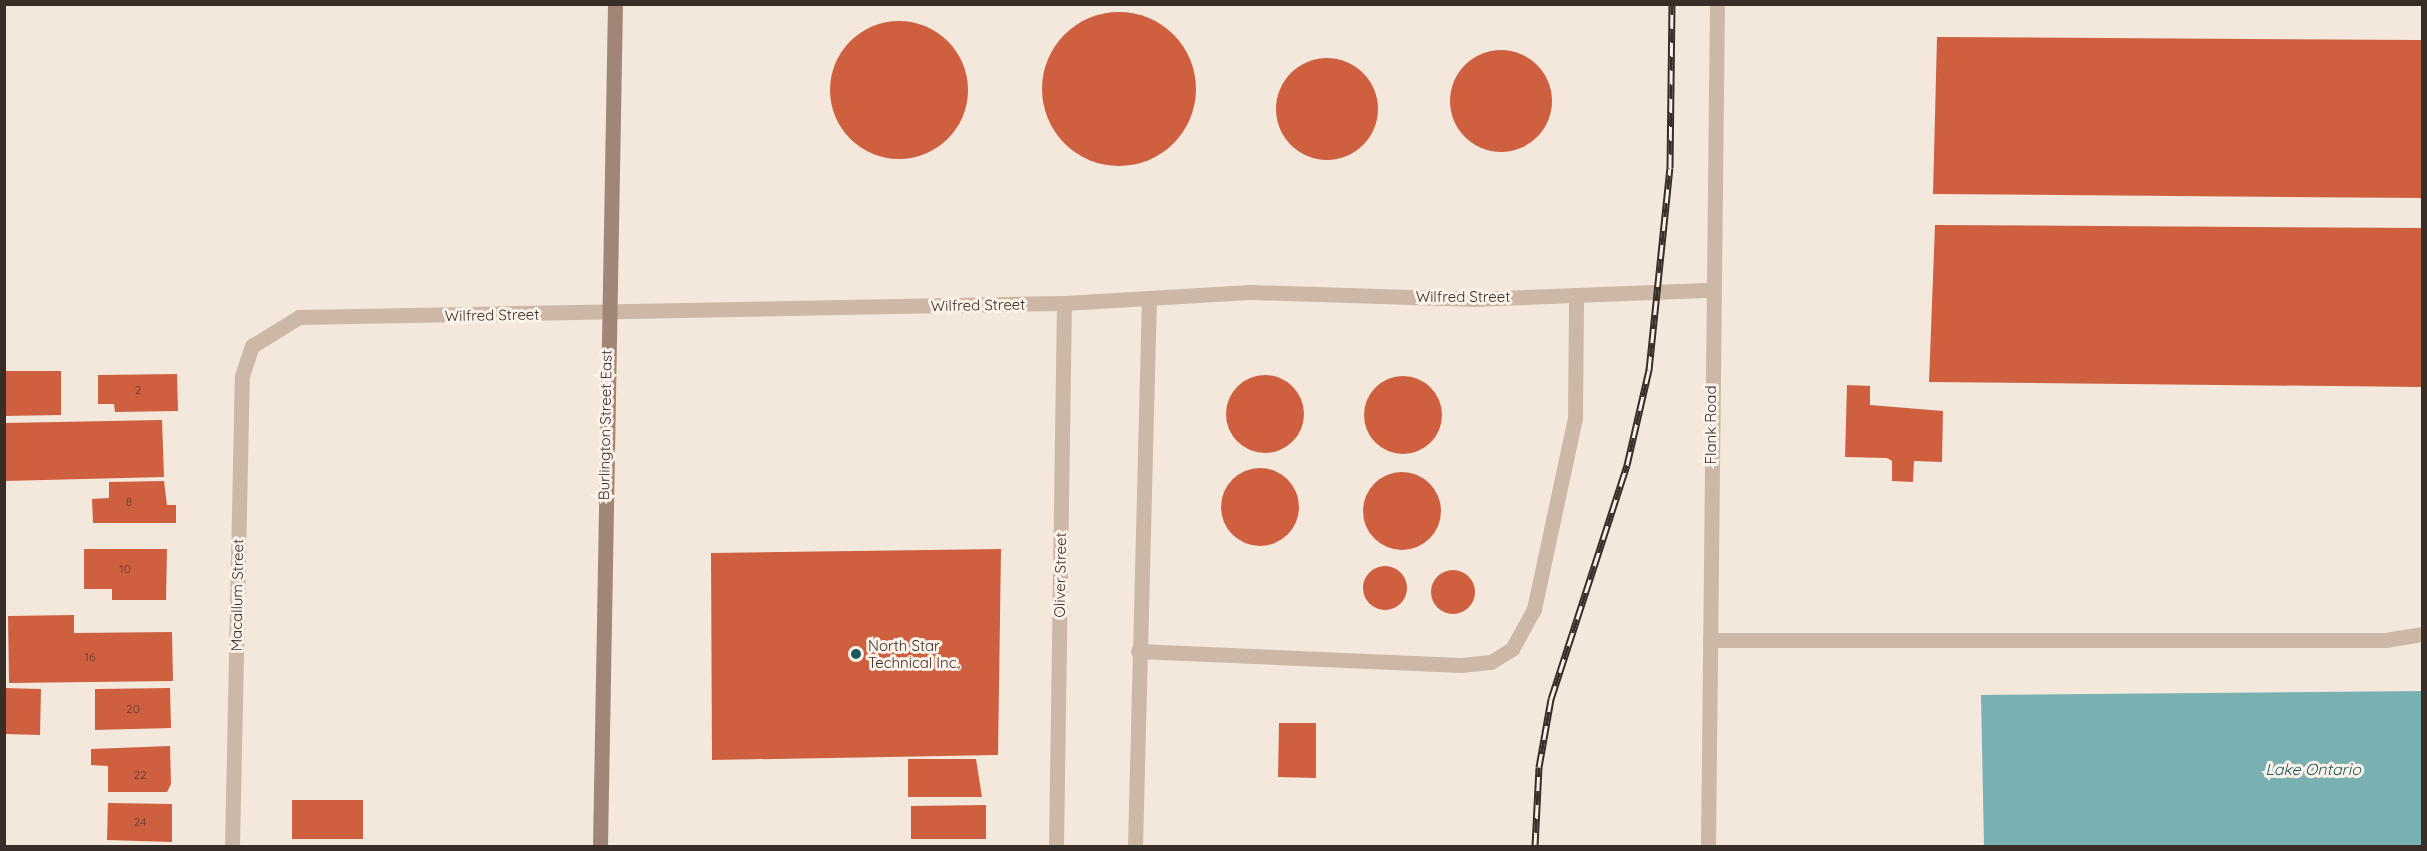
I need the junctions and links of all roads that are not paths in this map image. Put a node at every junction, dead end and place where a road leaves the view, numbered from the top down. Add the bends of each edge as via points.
1 (615, 4) edge
2 (1717, 4) edge
3 (1712, 290) junction
4 (1576, 295) junction
5 (1149, 298) junction
6 (1064, 303) junction
7 (606, 313) junction
8 (252, 346) joint
9 (2422, 634) edge
10 (1710, 640) junction
11 (1138, 651) junction
12 (232, 846) edge
13 (600, 846) edge
14 (1056, 846) edge
15 (1134, 846) edge
16 (1708, 846) edge

1 - 7 main road, Burlington Street East
2 - 3 street, Flank Road
3 - 4 street, Wilfred Street
3 - 10 street, Flank Road
4 - 5 street, Wilfred Street via 1474,299 1250,292
4 - 11 street via 1575,418 1534,609 1512,649 1491,662 1461,664
5 - 6 street, Wilfred Street
5 - 11 street
6 - 7 street, Wilfred Street
6 - 14 street, Oliver Street
7 - 8 street, Wilfred Street via 299,317
7 - 13 main road, Burlington Street East
8 - 12 street, Macallum Street via 242,376
9 - 10 street via 2374,640
10 - 16 street, Flank Road
11 - 15 street

